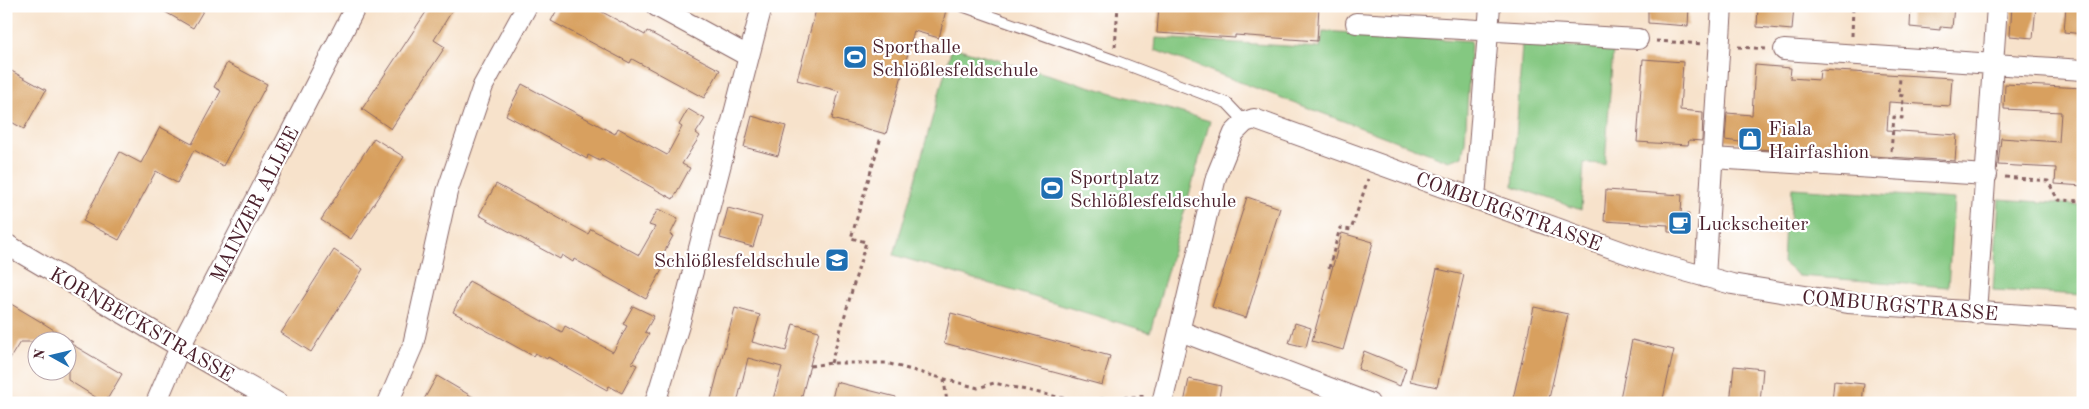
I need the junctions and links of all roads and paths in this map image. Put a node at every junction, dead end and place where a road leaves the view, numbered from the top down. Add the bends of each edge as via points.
1 (356, 6) edge
2 (527, 6) edge
3 (656, 6) edge
4 (762, 6) edge
5 (962, 6) edge
6 (1118, 6) edge
7 (1490, 6) edge
8 (1722, 6) edge
9 (1853, 6) edge
10 (1997, 6) edge
11 (1356, 22) dead end
12 (1489, 32) junction
13 (1638, 39) joint
14 (1719, 45) junction
15 (1784, 50) joint
16 (1851, 54) junction
17 (748, 56) junction
18 (1901, 58) junction
19 (1114, 60) junction
20 (1993, 64) junction
21 (2083, 70) edge
22 (1245, 122) junction
23 (881, 137) dead end
24 (1712, 158) junction
25 (1374, 162) junction
26 (1890, 169) junction
27 (1987, 175) junction
28 (1475, 200) junction
29 (2083, 201) edge
30 (6, 244) edge
31 (1329, 268) dead end
32 (1705, 277) junction
33 (1976, 312) junction
34 (2083, 319) edge
35 (1180, 331) junction
36 (180, 347) junction
37 (831, 363) junction
38 (810, 366) dead end
39 (944, 379) junction
40 (1163, 399) edge
41 (1349, 399) edge
42 (156, 403) edge
43 (278, 403) edge
44 (388, 403) edge
45 (655, 403) edge
46 (947, 403) edge
47 (1369, 403) edge

1 - 36 street, MAINZER ALLEE
2 - 44 street via 480,95 447,192 413,345
3 - 17 street
4 - 17 street
5 - 19 lane
6 - 19 path
7 - 12 street
8 - 14 street
9 - 16 path
10 - 20 street
11 - 12 street
12 - 13 street
12 - 28 street
13 - 14 path
14 - 15 path
14 - 24 street
15 - 16 street
16 - 18 street
17 - 45 street via 679,325
18 - 20 street
18 - 26 path via 1899,95 1903,96 1902,118 1894,117
19 - 22 lane via 1227,103
20 - 21 street
20 - 27 street
22 - 25 street, COMBURGSTRASSE via 1254,119 1266,122
22 - 35 street via 1234,133 1216,177
23 - 37 path via 851,238 866,242
24 - 26 street
24 - 32 street
25 - 28 street, COMBURGSTRASSE
25 - 31 path via 1351,230 1340,228
26 - 27 street
27 - 29 path via 2048,181 2058,200
27 - 33 street
28 - 32 street, COMBURGSTRASSE via 1646,260
30 - 36 street, KORNBECKSTRASSE
32 - 33 street, COMBURGSTRASSE via 1840,302
33 - 34 street, COMBURGSTRASSE
35 - 40 street
35 - 41 street
36 - 42 street, MAINZER ALLEE
36 - 43 street, KORNBECKSTRASSE
37 - 38 path
37 - 39 path via 886,363
39 - 40 path via 978,388 994,383 1076,400
39 - 46 path
41 - 47 street

